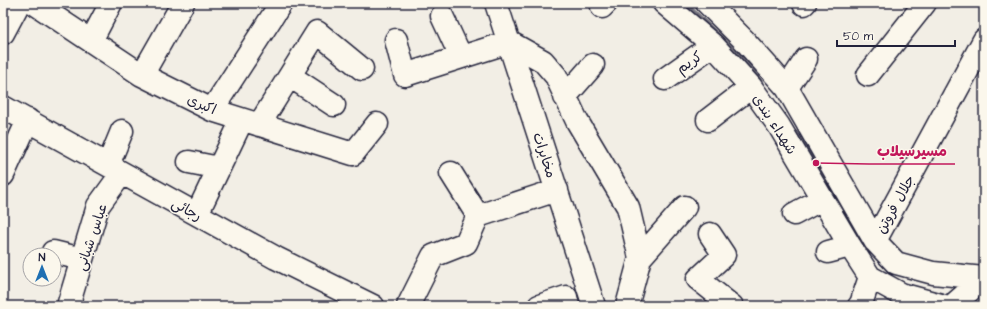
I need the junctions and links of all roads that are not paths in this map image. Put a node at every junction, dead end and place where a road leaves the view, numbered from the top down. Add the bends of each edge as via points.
1 (19, 3) edge
2 (34, 3) edge
3 (111, 3) edge
4 (183, 3) edge
5 (281, 3) edge
6 (496, 3) edge
7 (664, 3) edge
8 (707, 3) edge
9 (925, 3) edge
10 (442, 16) dead end
11 (3, 33) edge
12 (396, 40) dead end
13 (984, 40) edge
14 (91, 41) junction
15 (509, 42) junction
16 (713, 45) junction
17 (460, 57) junction
18 (806, 59) dead end
19 (593, 66) dead end
20 (362, 69) dead end
21 (142, 75) junction
22 (868, 75) dead end
23 (290, 76) junction
24 (664, 79) dead end
25 (751, 87) junction
26 (786, 88) junction
27 (565, 97) junction
28 (334, 105) dead end
29 (3, 107) edge
30 (212, 110) junction
31 (28, 120) junction
32 (708, 120) dead end
33 (251, 122) junction
34 (377, 124) dead end
35 (122, 131) dead end
36 (190, 162) dead end
37 (219, 168) junction
38 (115, 169) junction
39 (451, 173) dead end
40 (3, 176) edge
41 (557, 190) junction
42 (822, 199) junction
43 (685, 207) dead end
44 (196, 214) junction
45 (794, 214) dead end
46 (478, 216) junction
47 (710, 234) dead end
48 (875, 241) junction
49 (850, 246) junction
50 (828, 252) dead end
51 (62, 254) edge
52 (640, 258) junction
53 (82, 259) junction
54 (870, 277) junction
55 (984, 278) edge
56 (74, 305) edge
57 (373, 306) edge
58 (408, 306) edge
59 (539, 306) edge
60 (568, 306) edge
61 (594, 306) edge
62 (627, 306) edge
63 (732, 306) edge
64 (859, 306) edge
65 (945, 306) edge
66 (952, 306) edge

1 - 11 street
2 - 14 street, اکبری
3 - 14 street
4 - 21 street
5 - 30 street
6 - 15 street, مخابرات
7 - 16 street, شهداء بندی
8 - 26 street, شهداء بندی
9 - 22 street
10 - 17 street
12 - 17 street via 404,75
13 - 48 street, جلال فروتن
14 - 21 street, اکبری
15 - 17 street
15 - 27 street via 544,61 556,76
15 - 41 street, مخابرات
16 - 24 street, کریم
16 - 25 street, شهداء بندی
18 - 26 street
19 - 27 street
20 - 23 street via 317,32
21 - 30 street, اکبری
23 - 28 street
23 - 33 street
25 - 32 street
25 - 42 street, شهداء بندی via 779,126
26 - 48 street, شهداء بندی
27 - 52 street via 628,207
29 - 31 street, رجائی
30 - 33 street, اکبری
31 - 38 street, رجائی
31 - 40 street
33 - 34 street, اکبری via 353,154
33 - 37 street
35 - 38 street, عباس شبانی
36 - 37 street
37 - 44 street
38 - 44 street, رجائی
38 - 53 street, عباس شبانی via 98,206
39 - 46 street
41 - 46 street
41 - 61 street, مخابرات
42 - 45 street
42 - 49 street, شهداء بندی
43 - 52 street
44 - 57 street, رجائی via 276,258
46 - 58 street via 466,243 433,256
47 - 63 street via 724,255 698,279
48 - 55 street, شهداء بندی via 896,263 933,273
49 - 50 street
49 - 54 street, شهداء بندی
51 - 53 street
52 - 62 street
53 - 56 street, عباس شبانی
54 - 64 street
54 - 65 street, شهداء بندی via 900,294
55 - 66 street
59 - 60 street via 566,297

